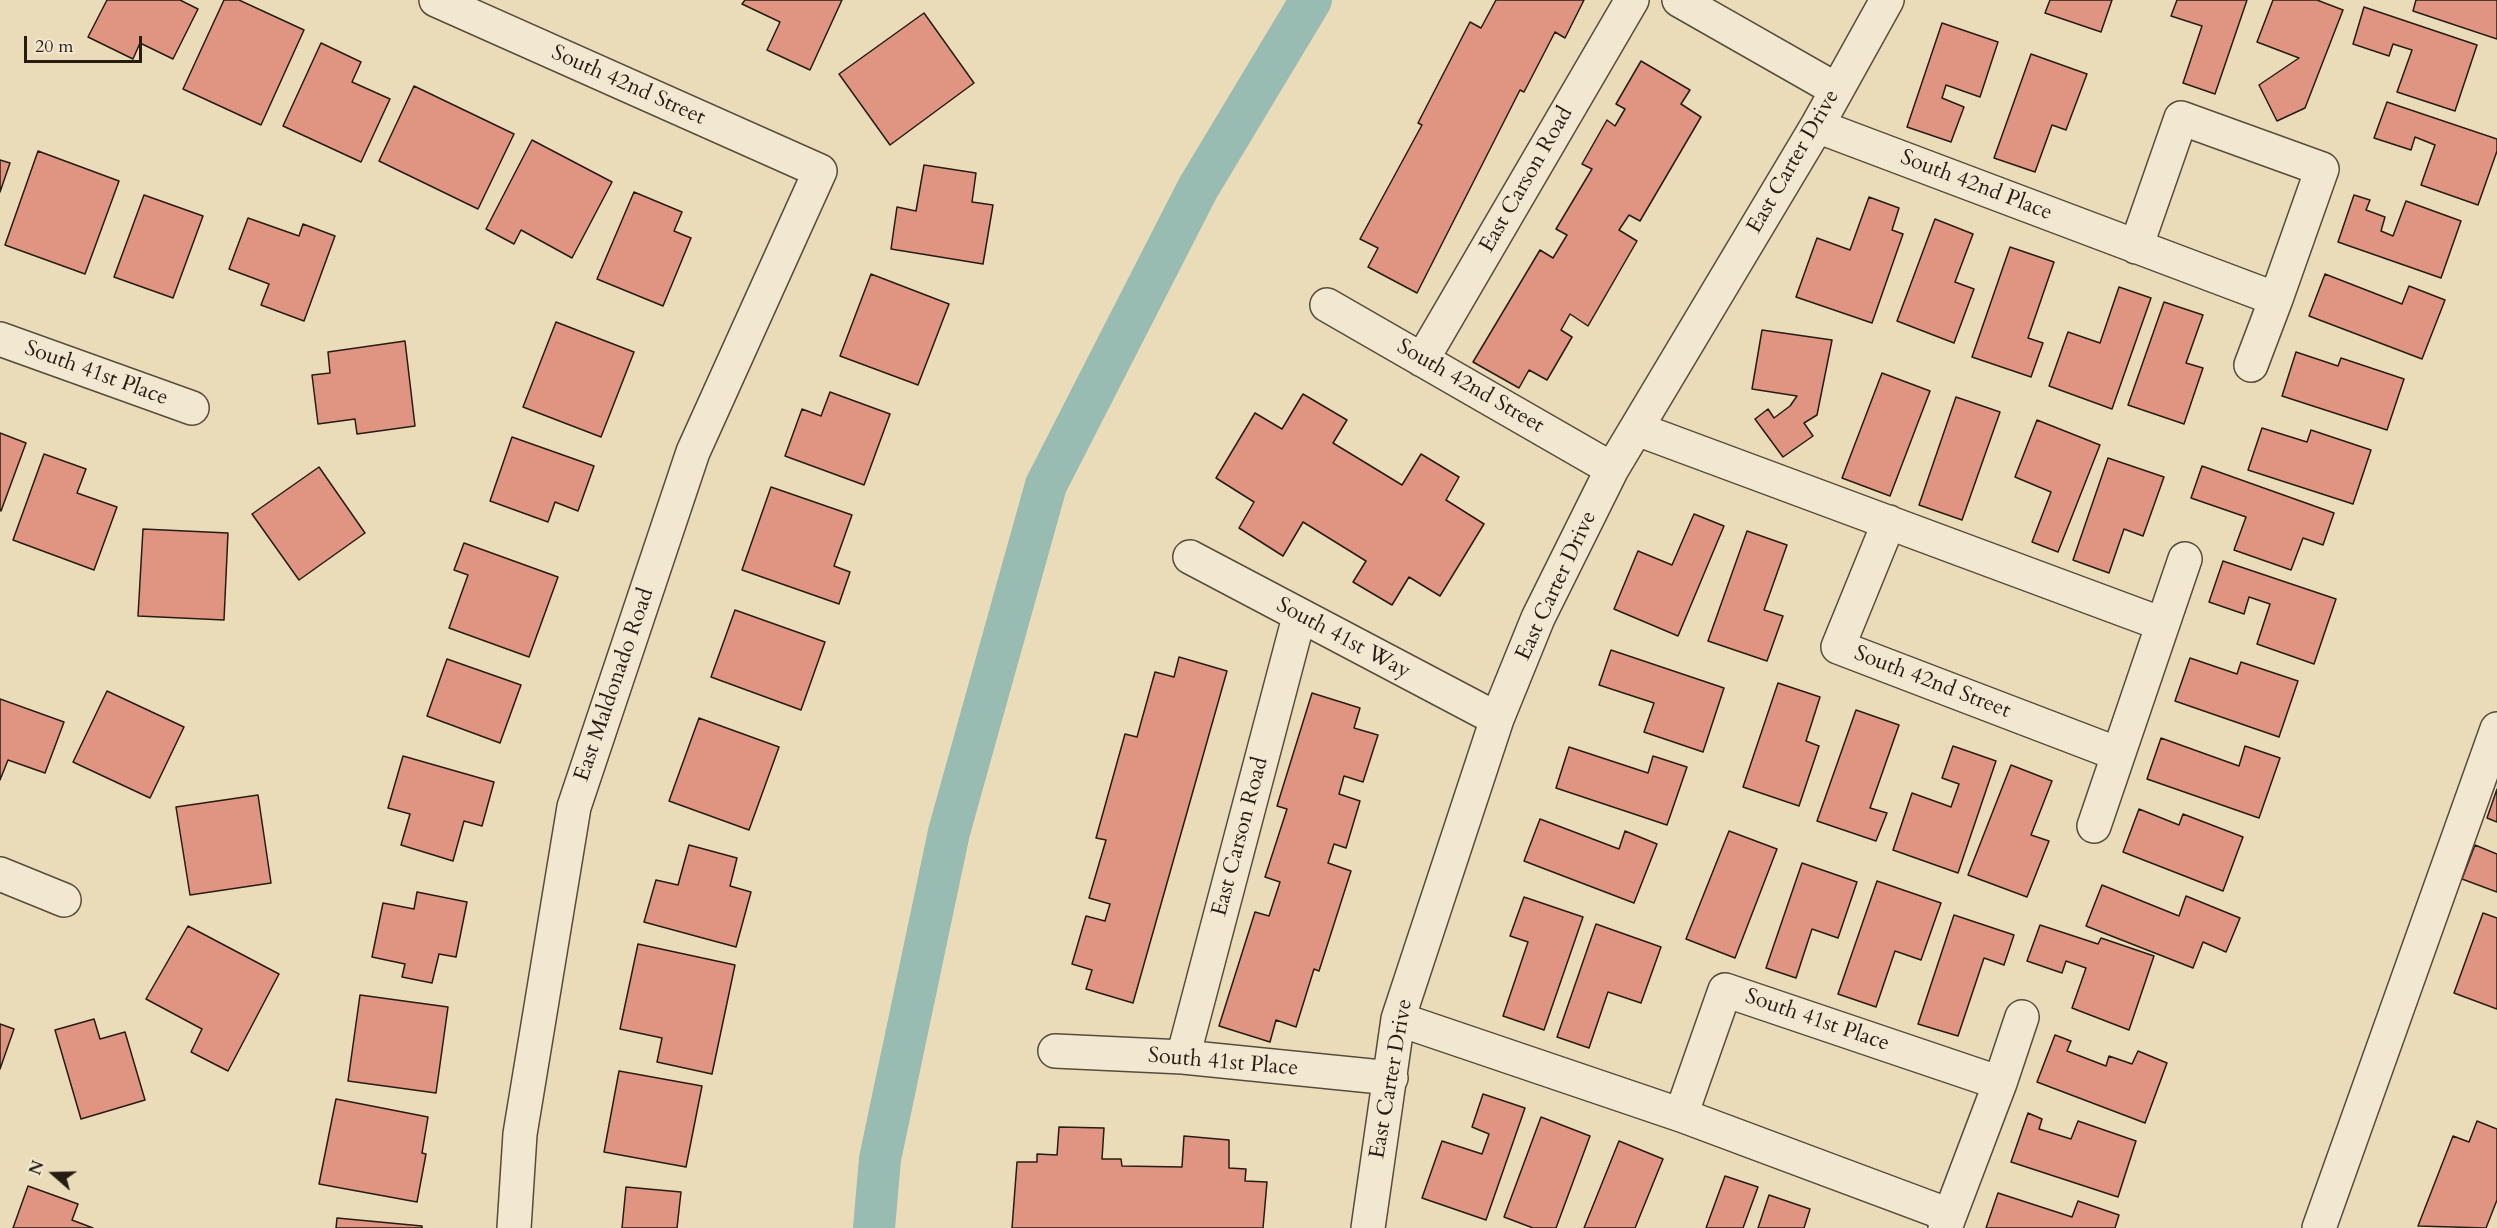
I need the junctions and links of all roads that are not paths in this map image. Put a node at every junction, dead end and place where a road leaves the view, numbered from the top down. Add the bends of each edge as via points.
1 (436, 0) edge
2 (1632, 0) edge
3 (1678, 0) edge
4 (1887, 0) edge
5 (1837, 90) junction
6 (1817, 126) junction
7 (820, 171) joint
8 (2136, 247) junction
9 (2276, 299) junction
10 (1327, 305) dead end
11 (0, 339) edge
12 (1422, 360) junction
13 (2251, 365) dead end
14 (192, 408) dead end
15 (1637, 429) junction
16 (1612, 469) junction
17 (1888, 522) junction
18 (1190, 557) dead end
19 (2185, 559) dead end
20 (1299, 616) junction
21 (2162, 624) junction
22 (1497, 719) junction
23 (2497, 729) edge
24 (2118, 754) junction
25 (2094, 826) dead end
26 (0, 874) edge
27 (64, 900) dead end
28 (2022, 1017) dead end
29 (1398, 1019) junction
30 (1055, 1051) dead end
31 (1183, 1057) junction
32 (1391, 1078) junction
33 (2000, 1083) junction
34 (1681, 1115) junction
35 (1947, 1222) edge
36 (514, 1228) edge
37 (1368, 1228) edge
38 (2319, 1228) edge

1 - 7 street, South 42nd Street
2 - 12 street, East Carson Road
3 - 5 street
4 - 5 street, East Carter Drive
5 - 6 street, East Carter Drive
6 - 8 street, South 42nd Place
6 - 15 street, East Carter Drive
7 - 36 street, East Maldonado Road via 693,452 574,807 520,1134
8 - 9 street, South 42nd Place
8 - 9 street via 2181,118 2322,169
9 - 13 street
10 - 12 street, South 42nd Street
11 - 14 street, South 41st Place
12 - 16 street, South 42nd Street
15 - 16 street, East Carter Drive
15 - 17 street
16 - 22 street, East Carter Drive via 1539,618
17 - 21 street
17 - 24 street, South 42nd Street via 1838,647
18 - 20 street, South 41st Way
19 - 21 street
20 - 22 street, South 41st Way
20 - 31 street, East Carson Road
21 - 24 street
22 - 29 street, East Carter Drive
23 - 38 street
24 - 25 street
26 - 27 street
28 - 33 street
29 - 32 street, East Carter Drive
29 - 34 street
30 - 31 street, South 41st Place
31 - 32 street, South 41st Place
32 - 37 street, East Carter Drive
33 - 34 street, South 41st Place via 1725,990
33 - 35 street
34 - 35 street

